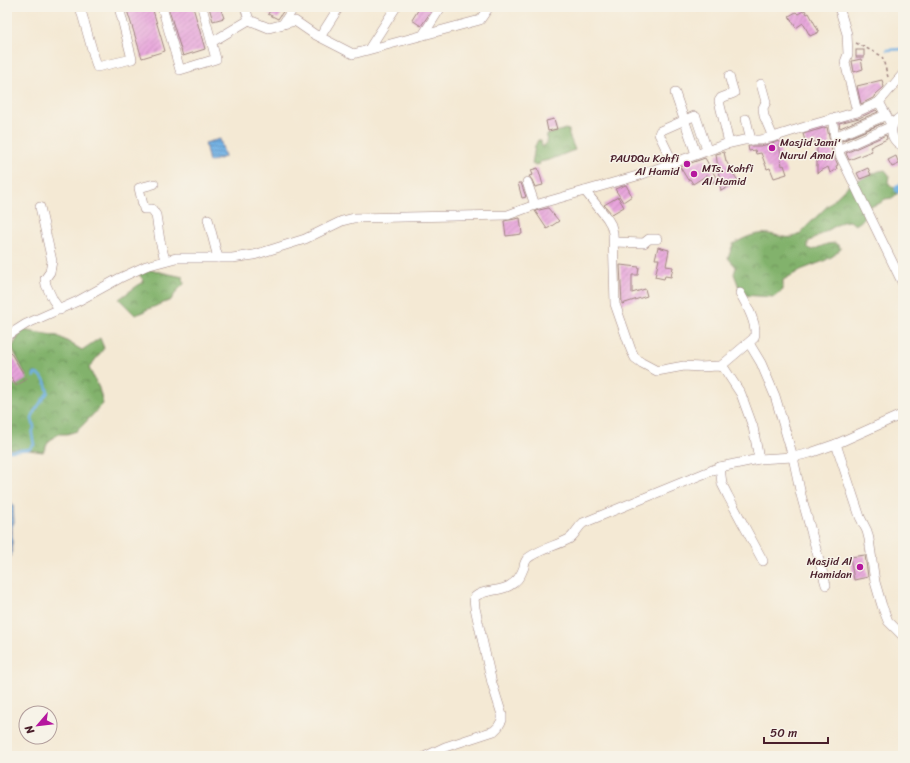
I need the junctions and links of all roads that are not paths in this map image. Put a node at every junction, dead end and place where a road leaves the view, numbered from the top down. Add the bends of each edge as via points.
1 (80, 7) edge
2 (119, 7) edge
3 (162, 7) edge
4 (202, 7) edge
5 (245, 7) edge
6 (294, 7) edge
7 (339, 7) edge
8 (396, 7) edge
9 (441, 7) edge
10 (488, 7) edge
11 (839, 7) edge
12 (249, 20) junction
13 (283, 24) junction
14 (423, 35) junction
15 (320, 37) junction
16 (212, 42) junction
17 (369, 49) junction
18 (903, 74) edge
19 (730, 76) dead end
20 (761, 84) dead end
21 (675, 93) dead end
22 (879, 102) junction
23 (857, 112) junction
24 (886, 115) junction
25 (903, 116) edge
26 (832, 118) junction
27 (746, 119) dead end
28 (684, 120) junction
29 (892, 126) junction
30 (773, 137) junction
31 (835, 137) junction
32 (751, 140) junction
33 (729, 143) junction
34 (903, 146) edge
35 (707, 150) junction
36 (838, 150) junction
37 (696, 154) junction
38 (672, 163) junction
39 (527, 182) dead end
40 (154, 184) dead end
41 (585, 191) junction
42 (535, 205) junction
43 (40, 207) dead end
44 (208, 219) dead end
45 (657, 239) dead end
46 (614, 242) junction
47 (218, 258) junction
48 (165, 260) junction
49 (903, 284) edge
50 (740, 293) dead end
51 (60, 310) junction
52 (7, 336) edge
53 (749, 343) junction
54 (720, 366) junction
55 (903, 414) edge
56 (836, 444) junction
57 (793, 458) junction
58 (759, 459) junction
59 (720, 467) junction
60 (763, 561) dead end
61 (826, 585) dead end
62 (903, 636) edge
63 (426, 756) edge

1 - 2 street via 97,67 132,59
3 - 16 street via 180,70 216,59
4 - 16 street
5 - 12 street
6 - 13 street
7 - 15 street
8 - 17 street
9 - 14 street
10 - 14 street via 480,20
11 - 23 street via 848,39 845,62
12 - 13 street via 269,28
12 - 16 street
13 - 15 street via 295,21
14 - 17 street
15 - 17 street via 353,54
18 - 22 street
19 - 33 street via 734,93 720,98 719,101
20 - 30 street via 766,102 763,108 764,116
21 - 28 street
22 - 23 street
22 - 24 street
23 - 26 street
24 - 29 street
24 - 31 street
25 - 29 street via 896,119
26 - 30 street
26 - 31 street
27 - 32 street
28 - 35 street via 696,116
28 - 37 street
28 - 38 street via 659,132
29 - 34 street via 894,138
29 - 36 street
30 - 32 street
31 - 36 street
32 - 33 street
33 - 35 street
35 - 37 street
36 - 49 street
37 - 38 street
38 - 41 street
39 - 42 street
40 - 48 street via 139,188 144,209 152,209 156,215
41 - 42 street
41 - 46 street via 611,225
42 - 47 street via 508,215 354,218 305,239 269,250 240,257
43 - 51 street via 52,261 50,272 45,279 46,285
44 - 47 street
45 - 46 street via 648,239 644,243
46 - 54 street via 615,304 631,350 638,360 657,371 684,366
47 - 48 street
48 - 51 street via 133,272
50 - 53 street via 756,330 754,338
51 - 52 street via 26,324
53 - 54 street
53 - 57 street via 775,396
54 - 58 street via 741,394 753,427
55 - 56 street
56 - 57 street
56 - 62 street via 868,535 875,582 882,606 888,621
57 - 58 street
57 - 61 street
58 - 59 street
59 - 60 street via 722,484
59 - 63 street via 583,523 568,539 528,558 520,578 511,585 477,595 474,598 475,608 502,720 494,731

